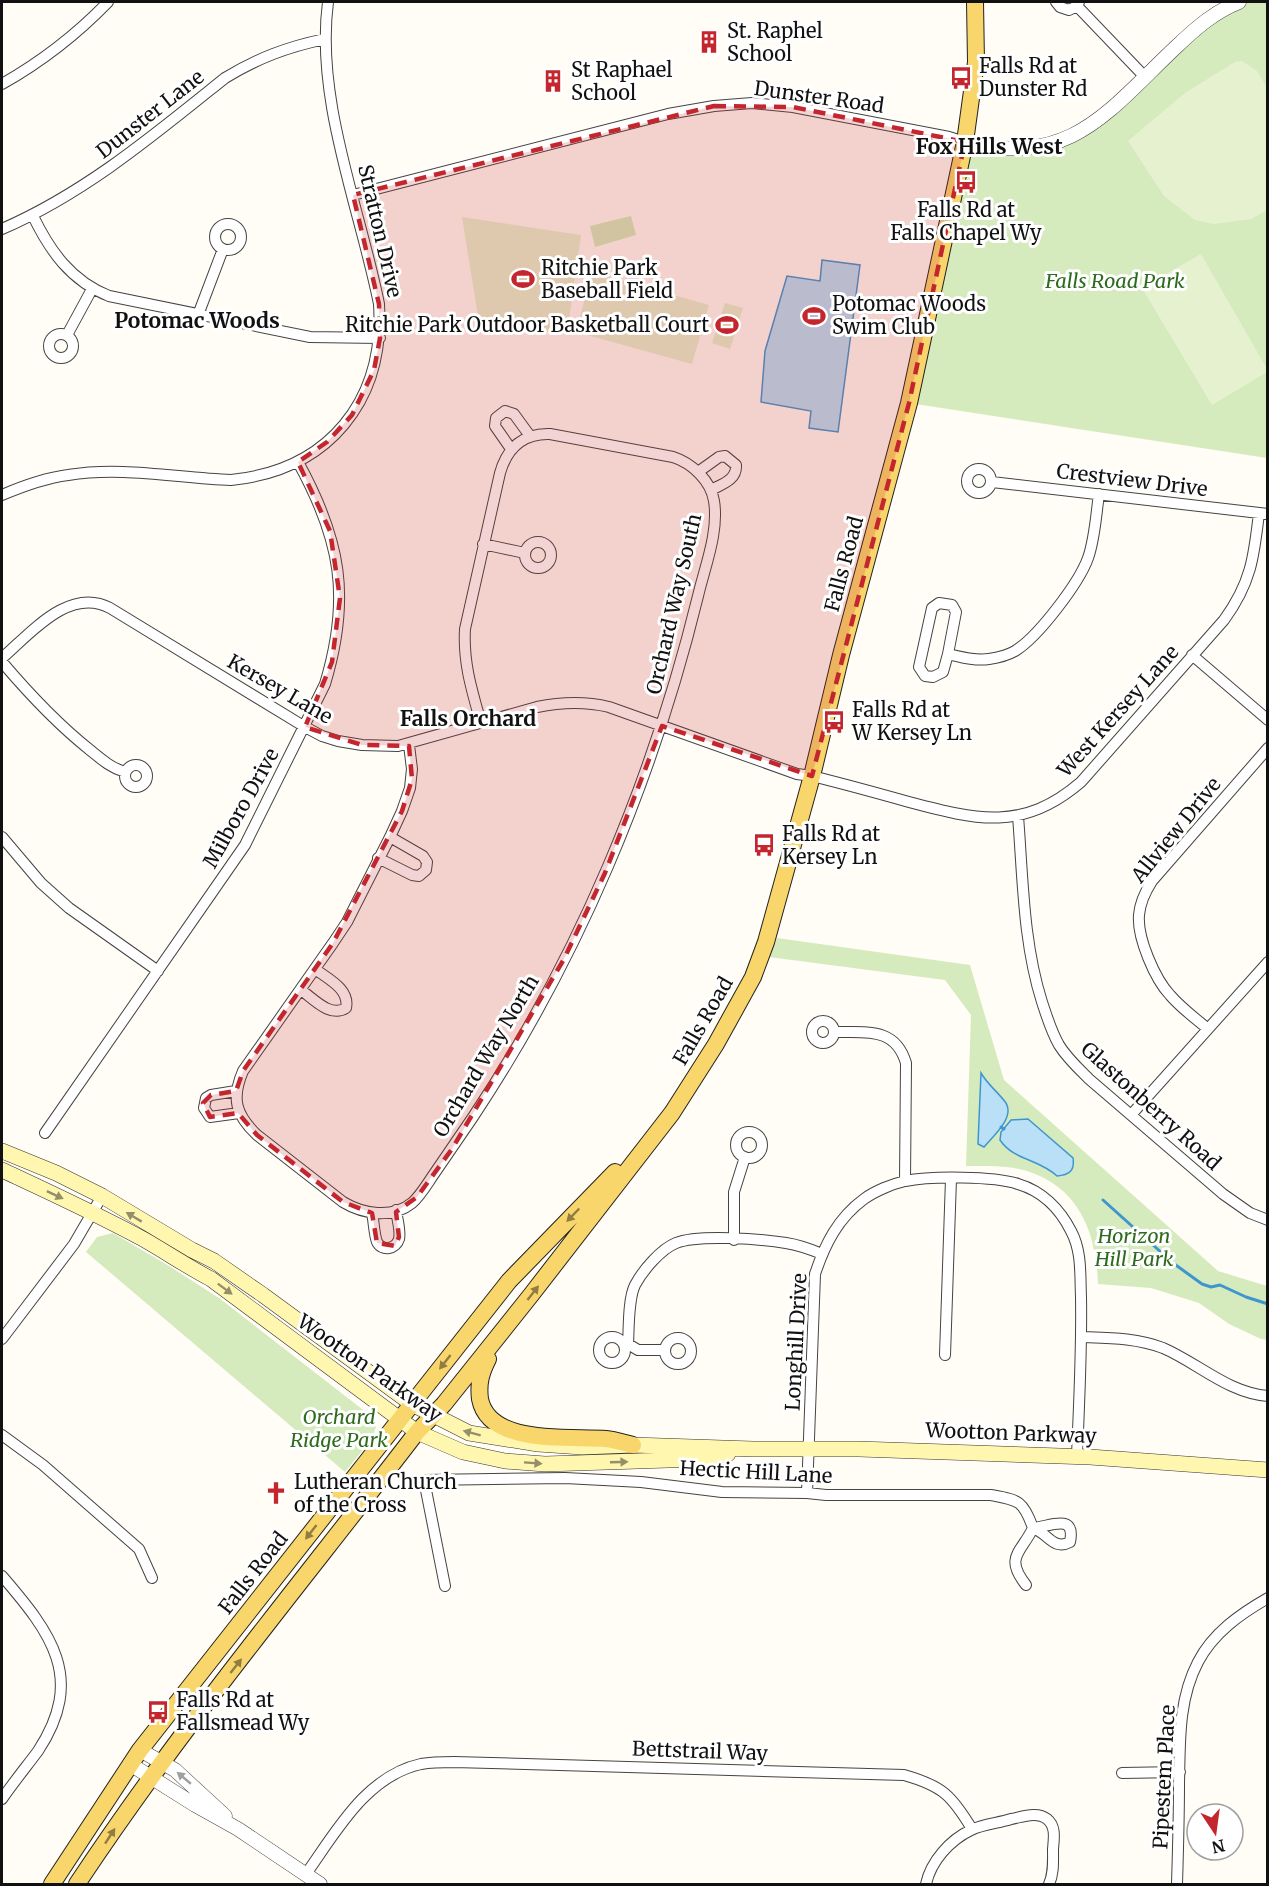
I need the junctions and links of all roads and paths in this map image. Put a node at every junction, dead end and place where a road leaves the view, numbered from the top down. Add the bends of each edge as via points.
1 (108, 2) edge
2 (328, 2) edge
3 (975, 2) edge
4 (1056, 2) edge
5 (1239, 2) edge
6 (1078, 4) edge
7 (325, 39) junction
8 (1145, 77) junction
9 (2, 84) edge
10 (965, 142) junction
11 (353, 195) junction
12 (33, 216) junction
13 (2, 229) edge
14 (223, 249) dead end
15 (92, 289) junction
16 (198, 315) junction
17 (67, 335) dead end
18 (380, 338) junction
19 (530, 436) junction
20 (511, 449) junction
21 (298, 462) junction
22 (698, 472) junction
23 (992, 482) dead end
24 (711, 490) junction
25 (1099, 494) junction
26 (2, 495) edge
27 (1263, 513) edge
28 (483, 544) junction
29 (525, 553) dead end
30 (948, 654) junction
31 (1192, 655) junction
32 (2, 660) edge
33 (1268, 720) edge
34 (481, 723) junction
35 (662, 726) junction
36 (305, 728) junction
37 (409, 745) junction
38 (1268, 748) edge
39 (125, 772) dead end
40 (812, 776) junction
41 (1018, 816) junction
42 (2, 837) edge
43 (390, 837) junction
44 (378, 858) junction
45 (1268, 962) edge
46 (315, 969) junction
47 (158, 971) junction
48 (301, 990) junction
49 (1208, 1029) junction
50 (834, 1032) dead end
51 (236, 1091) junction
52 (239, 1113) junction
53 (672, 1113) junction
54 (1131, 1115) junction
55 (45, 1133) dead end
56 (2, 1151) edge
57 (745, 1157) dead end
58 (2, 1170) edge
59 (951, 1179) junction
60 (905, 1181) junction
61 (102, 1196) junction
62 (396, 1210) junction
63 (92, 1212) junction
64 (372, 1213) junction
65 (1268, 1220) edge
66 (734, 1240) junction
67 (822, 1254) junction
68 (506, 1326) junction
69 (1082, 1337) junction
70 (2, 1339) edge
71 (665, 1350) dead end
72 (945, 1355) dead end
73 (1268, 1396) edge
74 (412, 1404) junction
75 (433, 1417) junction
76 (400, 1420) junction
77 (417, 1432) junction
78 (2, 1435) edge
79 (633, 1445) junction
80 (753, 1449) junction
81 (810, 1449) junction
82 (1077, 1456) junction
83 (1268, 1470) edge
84 (807, 1493) junction
85 (2, 1576) edge
86 (152, 1578) dead end
87 (1026, 1585) dead end
88 (445, 1586) dead end
89 (1268, 1598) edge
90 (140, 1749) junction
91 (162, 1762) junction
92 (130, 1764) junction
93 (1180, 1772) junction
94 (1122, 1773) dead end
95 (152, 1778) junction
96 (2, 1799) edge
97 (238, 1829) junction
98 (972, 1829) junction
99 (306, 1874) junction
100 (52, 1884) edge
101 (78, 1884) edge
102 (320, 1884) edge
103 (926, 1884) edge
104 (1049, 1884) edge
105 (1177, 1884) edge

1 - 9 street via 77,32
2 - 7 street, Stratton Drive
3 - 10 main road, Falls Road via 976,62
4 - 6 street via 1069,10
5 - 8 street via 1210,16
6 - 8 street
7 - 11 street, Stratton Drive via 329,90
7 - 12 street, Dunster Lane via 270,54 225,78 122,160
8 - 10 street via 1096,122 1058,141 1020,149
10 - 11 street, Dunster Road via 793,108 752,103 714,106 668,114
10 - 40 main road, Falls Road via 909,403
11 - 18 street, Stratton Drive via 379,303
12 - 13 street, Dunster Lane
12 - 15 street via 57,258
14 - 16 street
15 - 16 street via 127,301
15 - 17 street
16 - 18 street via 310,337
18 - 21 street, Stratton Drive via 374,370 352,415 327,441
19 - 20 street
19 - 20 street via 514,414 505,411 496,418 495,426
19 - 22 street, Orchard Way South via 550,434 673,456
20 - 28 street via 500,473
21 - 26 street, Stratton Drive via 268,474 231,480 81,473 35,482
21 - 36 street, Milboro Drive via 330,531 340,598 332,662
22 - 24 street, Orchard Way South
22 - 24 street, Orchard Way South via 719,457 725,456 736,465 734,477
23 - 25 street, Crestview Drive
24 - 35 street, Orchard Way South via 715,511 711,540
25 - 27 street, Crestview Drive
25 - 30 street via 1091,546 1082,572 1063,601 1026,642 1014,652 991,659
27 - 31 street, West Kersey Lane via 1252,563 1238,600
28 - 29 street
28 - 34 street via 464,646
30 - 30 street via 943,672 929,677 921,672 932,608 944,602 952,605 957,615
31 - 33 street
31 - 41 street, West Kersey Lane via 1081,782 1053,803
32 - 36 street, Kersey Lane via 56,612 73,604 94,602
32 - 39 street via 61,727 114,769
34 - 35 street, Kersey Lane via 537,707 573,702 609,707
34 - 37 street, Kersey Lane
35 - 40 street, Kersey Lane
35 - 62 street, Orchard Way North via 605,873 525,1032 423,1189 411,1204
36 - 37 street, Kersey Lane via 362,745
36 - 47 street, Milboro Drive via 245,845
37 - 43 street via 410,788
38 - 49 street, Allview Drive via 1152,881 1141,904 1140,932 1160,983
40 - 41 street, West Kersey Lane via 957,814 996,819
40 - 53 main road, Falls Road via 753,977
41 - 54 street, Glastonberry Road via 1027,942 1049,1022 1071,1061
42 - 47 street via 69,909
43 - 44 street
43 - 44 street via 423,856 426,870 419,876 412,875
44 - 46 street via 346,922
45 - 49 street
46 - 48 street
46 - 48 street via 345,992 346,1008 331,1011
47 - 55 street, Milboro Drive
48 - 51 street via 243,1071
49 - 54 street
50 - 60 street via 877,1033 890,1038 903,1053
51 - 52 street
51 - 52 street via 211,1095 204,1108 215,1118
52 - 64 street, Orchard Way North via 257,1135 343,1202
68 -> 53 main road, Falls Road
53 -> 74 main road, Falls Road via 509,1281
54 - 65 street, Glastonberry Road via 1223,1194
56 - 61 main road, Wootton Parkway
57 - 66 street via 734,1192
58 -> 63 main road, Wootton Parkway
59 - 60 street, Longhill Drive
59 - 69 street, Longhill Drive via 1020,1184 1061,1212 1079,1254
59 - 72 street
60 - 67 street, Longhill Drive via 865,1198 835,1228
61 - 63 street
74 -> 61 main road, Wootton Parkway via 214,1261
62 - 64 street, Orchard Way North
62 - 64 street via 399,1237 390,1248 377,1243
63 - 70 street via 68,1252
63 -> 76 main road, Wootton Parkway via 211,1279
66 - 67 street via 786,1243
66 - 71 street via 685,1240 666,1248 635,1284 626,1345 638,1350
67 - 81 street, Longhill Drive via 813,1291
68 - 75 main road, Falls Road
68 - 79 main road via 479,1381 481,1404 497,1426 516,1432 609,1439
69 - 73 street via 1148,1342 1228,1384
69 - 82 street, Longhill Drive
74 - 75 main road, Wootton Parkway
74 - 76 main road, Falls Road
75 - 77 main road, Falls Road
79 -> 75 main road, Wootton Parkway via 582,1447 509,1440 469,1433
76 - 77 main road, Wootton Parkway
76 -> 90 main road, Falls Road
77 -> 80 main road, Wootton Parkway via 463,1452 545,1464 699,1459
91 -> 77 main road, Falls Road
78 - 86 street via 44,1465 139,1549
79 - 80 main road, Wootton Parkway
80 - 81 main road, Wootton Parkway
81 - 82 main road, Wootton Parkway
81 - 84 street, Longhill Drive
82 - 83 main road, Wootton Parkway
84 - 87 street, Hectic Hill Lane via 991,1495 1016,1499 1028,1512 1033,1528 1015,1557 1015,1566
84 - 88 street, Hectic Hill Lane via 722,1492 565,1478 424,1479
85 - 96 street via 48,1636 62,1678 52,1725
89 - 93 street, Pipestem Place via 1240,1614 1220,1632 1198,1661 1180,1727
90 - 91 street
90 - 92 main road, Falls Road
91 - 95 main road, Falls Road
97 -> 91 street
92 - 95 street
92 - 100 main road, Falls Road
93 - 94 street
93 - 105 street, Pipestem Place
95 - 97 street
101 -> 95 main road, Falls Road
97 - 99 street
98 - 99 street, Bettstrail Way via 948,1795 927,1781 904,1775 421,1764 393,1774 360,1799
98 - 103 street via 938,1857
98 - 104 street via 1031,1814 1048,1820 1054,1829
99 - 102 street

